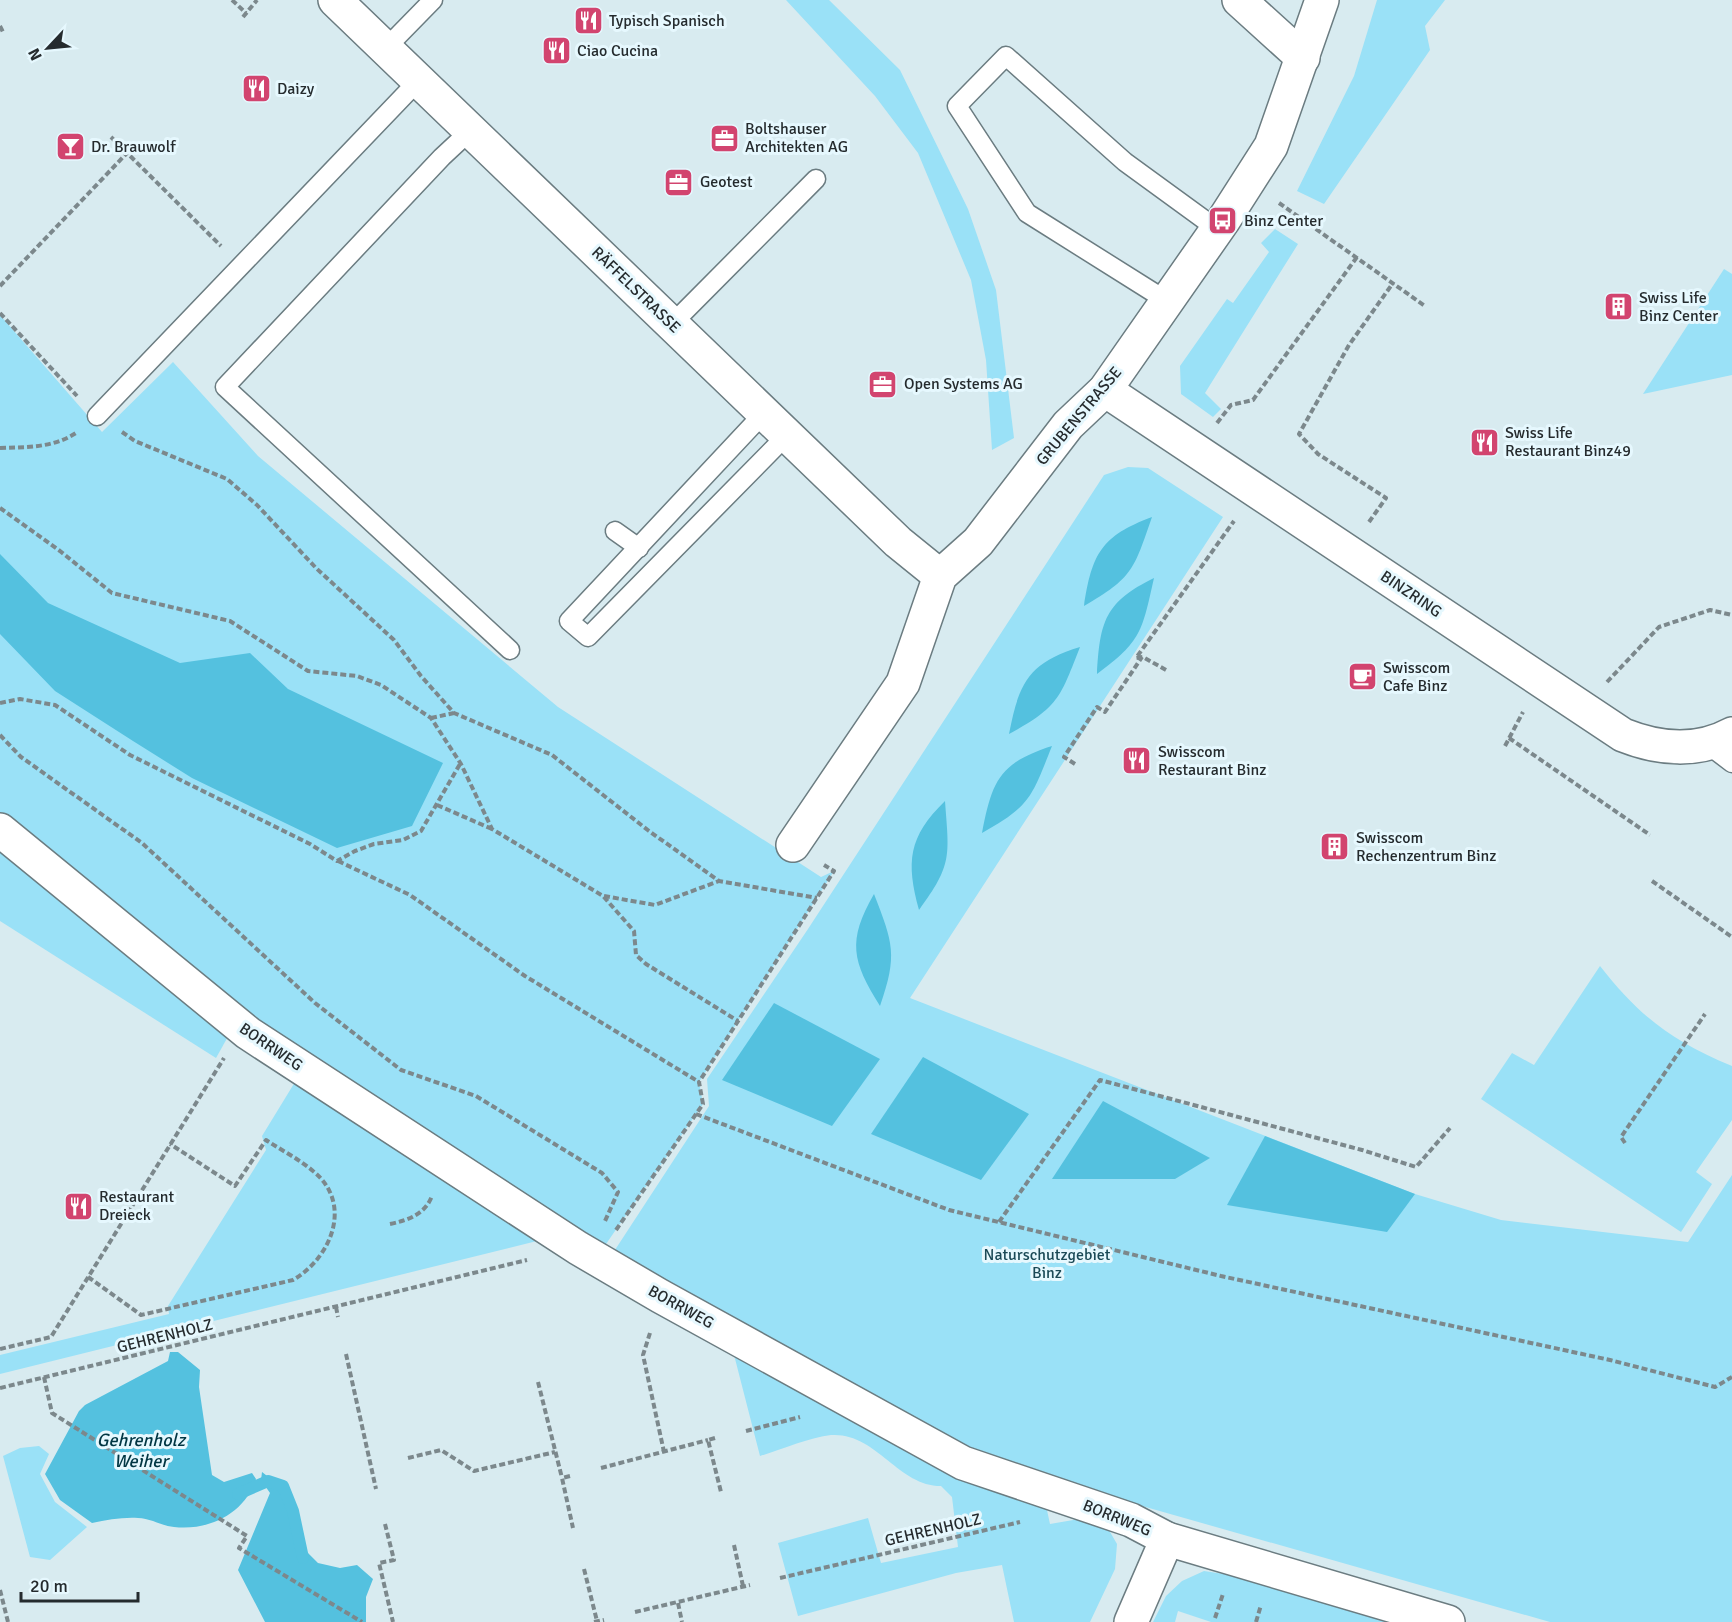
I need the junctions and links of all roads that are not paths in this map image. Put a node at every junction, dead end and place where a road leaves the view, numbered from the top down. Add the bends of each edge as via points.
1 (335, 0) edge
2 (433, 0) edge
3 (1239, 0) edge
4 (1322, 0) edge
5 (386, 48) junction
6 (1303, 58) junction
7 (419, 80) junction
8 (471, 130) junction
9 (816, 179) dead end
10 (1217, 229) junction
11 (1167, 301) junction
12 (672, 324) junction
13 (1105, 390) junction
14 (97, 416) road end
15 (776, 424) junction
16 (615, 531) dead end
17 (639, 548) junction
18 (940, 576) junction
19 (510, 650) dead end
20 (1724, 747) edge
21 (0, 830) edge
22 (793, 845) dead end
23 (1167, 1539) junction
24 (1131, 1622) edge
25 (1448, 1622) edge

1 - 5 street, RÄFFELSTRASSE
2 - 5 lane
3 - 6 street
4 - 6 street, GRUBENSTRASSE
5 - 7 street, RÄFFELSTRASSE
6 - 10 street, GRUBENSTRASSE via 1271,146
7 - 8 street, RÄFFELSTRASSE
7 - 14 lane
8 - 12 street, RÄFFELSTRASSE
8 - 19 lane via 225,387
9 - 12 lane
10 - 11 street, GRUBENSTRASSE
10 - 11 lane via 1125,162 1006,56 957,106 1027,213
11 - 13 street, GRUBENSTRASSE
12 - 15 street, RÄFFELSTRASSE
13 - 18 street, GRUBENSTRASSE via 1068,425 978,543
13 - 20 street, BINZRING via 1604,724 1643,743
15 - 17 lane
15 - 17 lane via 588,637 565,617
15 - 18 street, RÄFFELSTRASSE via 898,542
16 - 17 lane
18 - 22 street, GRUBENSTRASSE via 903,683
21 - 23 street, BORRWEG via 242,1029 448,1163 594,1249 660,1296 963,1463 1131,1520
23 - 24 street
23 - 25 street, BORRWEG

